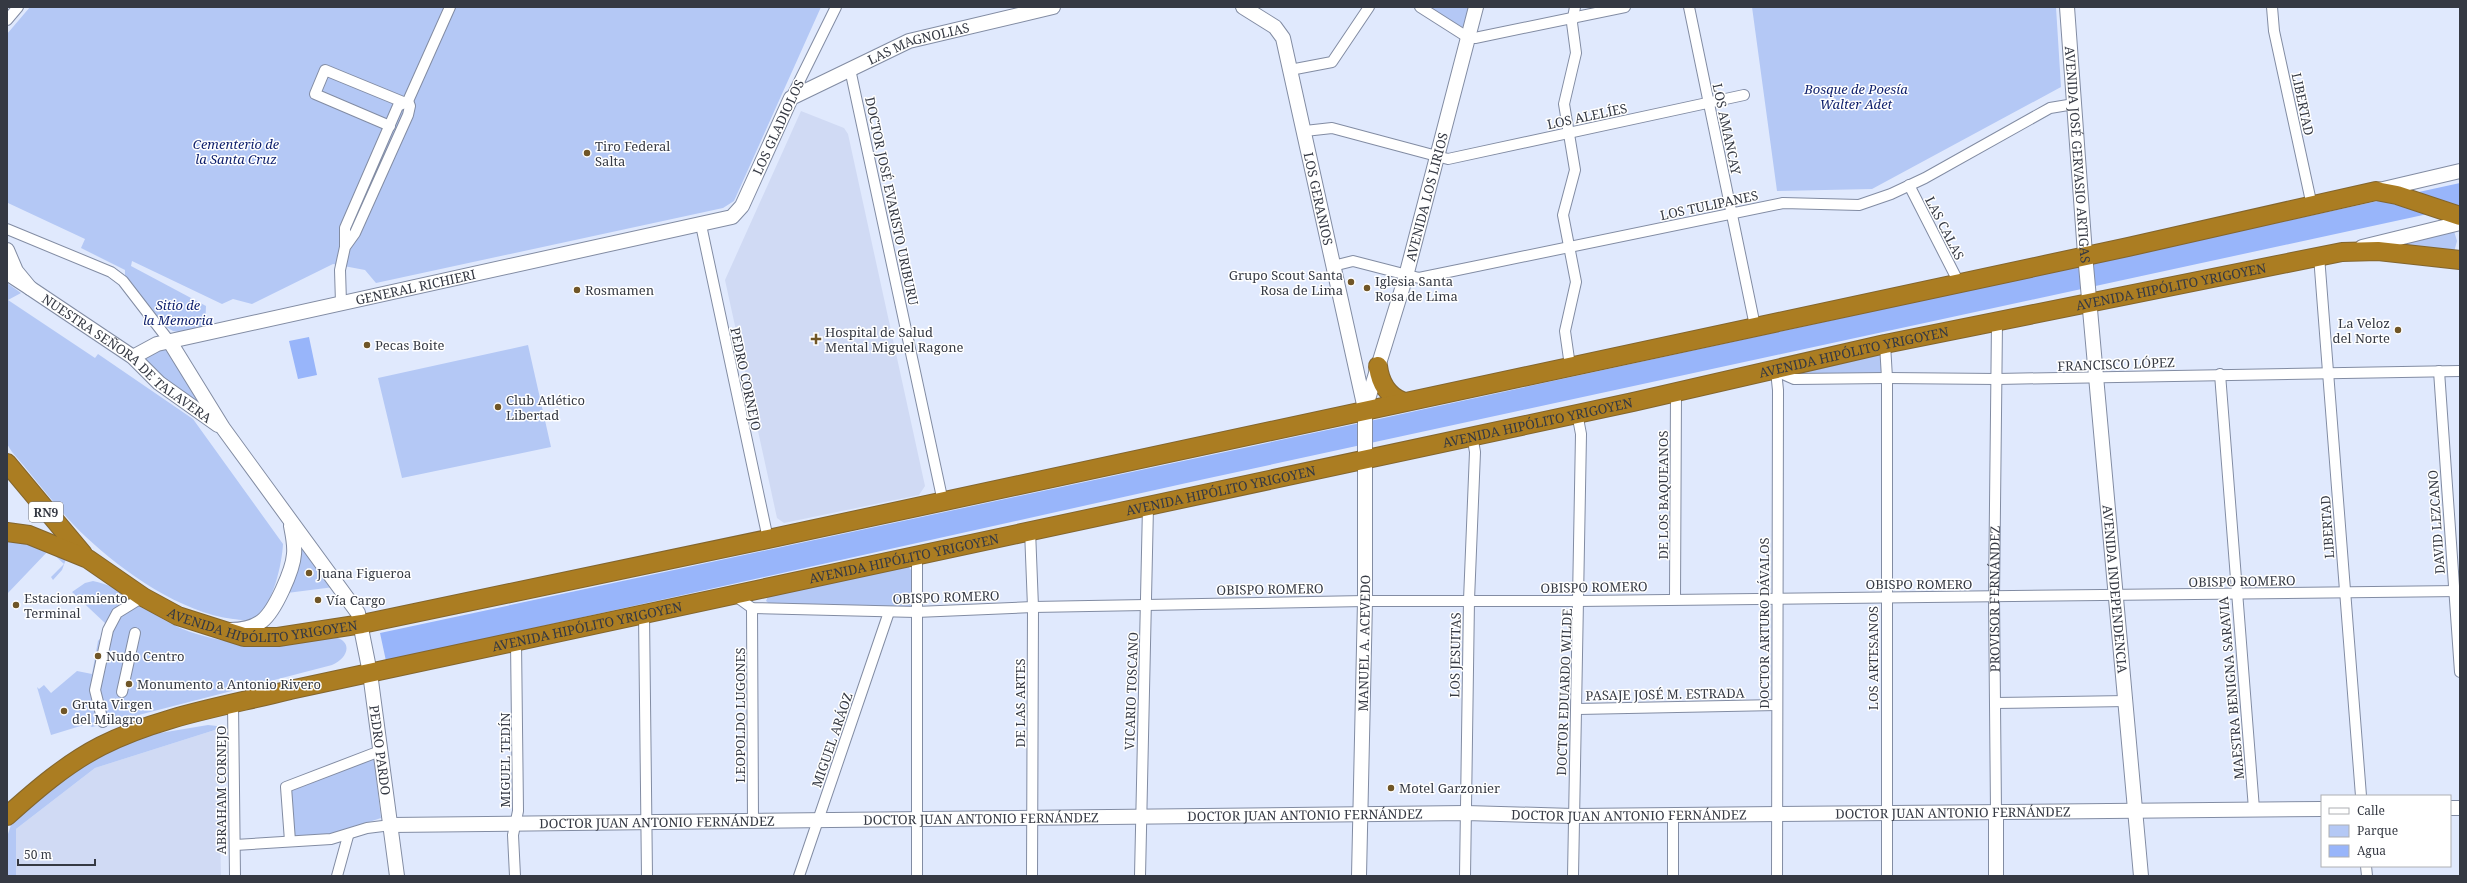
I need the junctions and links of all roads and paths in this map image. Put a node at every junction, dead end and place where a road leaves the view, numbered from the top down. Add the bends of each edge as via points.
1 (18, 7) edge
2 (450, 7) edge
3 (836, 7) edge
4 (1051, 7) edge
5 (1243, 7) edge
6 (1369, 7) edge
7 (1420, 7) edge
8 (1476, 7) edge
9 (1575, 7) edge
10 (1625, 7) edge
11 (1689, 7) edge
12 (2067, 7) edge
13 (2272, 7) edge
14 (1010, 12) edge
15 (1572, 18) junction
16 (7, 20) edge
17 (1468, 37) junction
18 (850, 69) junction
19 (1290, 70) junction
20 (1744, 95) dead end
21 (791, 98) junction
22 (406, 102) junction
23 (1708, 104) junction
24 (2074, 104) junction
25 (390, 126) junction
26 (1305, 131) junction
27 (1570, 134) junction
28 (1436, 157) junction
29 (2460, 171) edge
30 (1909, 186) junction
31 (2376, 191) junction
32 (2312, 206) junction
33 (1731, 213) junction
34 (2459, 217) edge
35 (701, 225) junction
36 (7, 229) edge
37 (345, 247) junction
38 (1570, 247) junction
39 (7, 250) edge
40 (2342, 252) junction
41 (2085, 254) junction
42 (2319, 256) junction
43 (2460, 260) edge
44 (1333, 266) junction
45 (7, 273) edge
46 (1406, 276) junction
47 (1959, 283) junction
48 (30, 288) junction
49 (2090, 302) junction
50 (341, 303) junction
51 (1997, 323) junction
52 (1755, 326) junction
53 (170, 342) junction
54 (1886, 344) junction
55 (133, 357) junction
56 (1378, 366) junction
57 (1570, 366) junction
58 (1776, 371) junction
59 (2439, 371) junction
60 (2460, 371) edge
61 (2328, 373) junction
62 (2220, 374) junction
63 (1887, 378) junction
64 (2098, 378) junction
65 (1997, 379) junction
66 (1676, 392) junction
67 (1402, 401) junction
68 (1365, 409) junction
69 (1577, 414) junction
70 (223, 428) junction
71 (1472, 435) junction
72 (1367, 458) junction
73 (7, 463) edge
74 (943, 502) junction
75 (1148, 506) junction
76 (290, 522) junction
77 (1030, 530) junction
78 (7, 532) edge
79 (768, 539) junction
80 (917, 556) junction
81 (88, 559) junction
82 (2457, 591) edge
83 (2345, 592) junction
84 (2236, 594) junction
85 (734, 595) junction
86 (2117, 595) junction
87 (143, 597) junction
88 (1994, 597) junction
89 (1675, 598) junction
90 (1776, 598) junction
91 (1886, 598) junction
92 (1469, 600) junction
93 (1365, 601) junction
94 (1579, 601) junction
95 (1147, 605) junction
96 (1033, 607) junction
97 (752, 608) junction
98 (889, 612) junction
99 (916, 612) junction
100 (644, 614) junction
101 (362, 624) junction
102 (216, 630) junction
103 (135, 633) dead end
104 (516, 642) junction
105 (2460, 672) edge
106 (370, 673) junction
107 (122, 692) dead end
108 (2127, 702) junction
109 (1995, 703) junction
110 (233, 704) junction
111 (1777, 705) junction
112 (1578, 709) junction
113 (103, 722) dead end
114 (380, 751) junction
115 (2361, 795) edge
116 (2254, 809) junction
117 (2321, 809) edge
118 (2136, 811) junction
119 (1996, 812) junction
120 (1777, 813) junction
121 (1887, 813) junction
122 (1466, 814) junction
123 (1360, 815) junction
124 (1673, 815) junction
125 (7, 816) edge
126 (1573, 816) junction
127 (1141, 817) junction
128 (1033, 819) junction
129 (917, 820) junction
130 (754, 821) junction
131 (818, 821) junction
132 (646, 822) junction
133 (516, 824) junction
134 (391, 825) junction
135 (348, 836) junction
136 (290, 841) junction
137 (235, 845) junction
138 (235, 876) edge
139 (337, 876) edge
140 (397, 876) edge
141 (515, 876) edge
142 (647, 876) edge
143 (799, 876) edge
144 (917, 876) edge
145 (1032, 876) edge
146 (1140, 876) edge
147 (1359, 876) edge
148 (1466, 876) edge
149 (1573, 876) edge
150 (1673, 876) edge
151 (1777, 876) edge
152 (1887, 876) edge
153 (1996, 876) edge
154 (2141, 876) edge

1 - 16 street
2 - 22 street
3 - 21 street, LOS GLADIOLOS
4 - 14 street, LAS MAGNOLIAS
5 - 19 street, LOS GERANIOS via 1280,32
6 - 19 street via 1332,62
7 - 17 street
8 - 17 street, AVENIDA LOS LIRIOS
9 - 15 street
10 - 15 street
11 - 23 street, LOS AMANCAY
12 - 24 street, AVENIDA JOSÉ GERVASIO ARTIGAS
13 - 32 street, LIBERTAD via 2274,31
14 - 18 street, LAS MAGNOLIAS via 914,40
15 - 17 street via 1479,38
15 - 27 street via 1576,54 1564,104
17 - 28 street, AVENIDA LOS LIRIOS
18 - 21 street, LAS MAGNOLIAS
18 - 74 street, DOCTOR JOSÉ EVARISTO URIBURU
19 - 26 street, LOS GERANIOS
20 - 23 street, LOS ALELÍES
21 - 35 street, LOS GLADIOLOS via 738,212 723,220
22 - 25 street via 398,106
22 - 25 street via 325,70 315,94
22 - 37 street via 410,106 408,115 355,233
23 - 27 street, LOS ALELÍES
23 - 33 street, LOS AMANCAY
24 - 30 street, LOS TULIPANES via 2050,108
24 - 41 street, AVENIDA JOSÉ GERVASIO ARTIGAS
25 - 37 street via 345,228
26 - 28 street, LOS ALELÍES via 1332,128
26 - 44 street, LOS GERANIOS
27 - 28 street, LOS ALELÍES via 1448,159
27 - 38 street via 1575,170 1564,215
28 - 46 street, AVENIDA LOS LIRIOS
29 - 31 street, AVENIDA HIPÓLITO YRIGOYEN
30 - 33 street, LOS TULIPANES via 1859,205 1783,203
30 - 47 street, LAS CALAS
31 - 32 highway, AVENIDA HIPÓLITO YRIGOYEN
31 - 34 highway via 2397,195
32 - 41 highway, AVENIDA HIPÓLITO YRIGOYEN
33 - 38 street, LOS TULIPANES
33 - 52 street, LOS AMANCAY
34 - 40 street, AVENIDA HIPÓLITO YRIGOYEN
35 - 50 street, GENERAL RICHIERI
35 - 79 street, PEDRO CORNEJO
36 - 53 street, NUESTRA SEÑORA DE TALAVERA via 111,272 123,282
37 - 50 street via 340,270
38 - 46 street, LOS TULIPANES via 1419,278
38 - 57 street via 1576,282 1565,330
39 - 48 street, NUESTRA SEÑORA DE TALAVERA via 16,271
40 - 42 highway, AVENIDA HIPÓLITO YRIGOYEN
40 - 43 highway via 2378,251
41 - 47 highway, AVENIDA HIPÓLITO YRIGOYEN
41 - 49 street, AVENIDA JOSÉ GERVASIO ARTIGAS
42 - 49 highway, AVENIDA HIPÓLITO YRIGOYEN
42 - 61 street, LIBERTAD
44 - 46 street, LOS TULIPANES via 1353,261
44 - 68 street, LOS GERANIOS
45 - 48 street, NUESTRA SEÑORA DE TALAVERA
46 - 56 street, AVENIDA LOS LIRIOS
47 - 52 highway, AVENIDA HIPÓLITO YRIGOYEN
48 - 55 street, NUESTRA SEÑORA DE TALAVERA
49 - 51 highway, AVENIDA HIPÓLITO YRIGOYEN
49 - 64 street, AVENIDA INDEPENDENCIA
50 - 53 street, GENERAL RICHIERI
51 - 54 highway, AVENIDA HIPÓLITO YRIGOYEN
51 - 65 street, PROVISOR FERNÁNDEZ
52 - 57 highway, AVENIDA HIPÓLITO YRIGOYEN
53 - 55 street, GENERAL RICHIERI via 157,344
53 - 70 street, NUESTRA SEÑORA DE TALAVERA
54 - 58 highway, AVENIDA HIPÓLITO YRIGOYEN
54 - 63 street, LOS ARTESANOS
55 - 70 street, NUESTRA SEÑORA DE TALAVERA via 159,383
56 - 67 highway via 1380,377 1388,392 1393,398
56 - 68 street, AVENIDA LOS LIRIOS
57 - 67 highway, AVENIDA HIPÓLITO YRIGOYEN
58 - 63 street, FRANCISCO LÓPEZ via 1794,379
58 - 66 highway, AVENIDA HIPÓLITO YRIGOYEN
58 - 90 street, DOCTOR ARTURO DÁVALOS
59 - 60 street, FRANCISCO LÓPEZ
59 - 61 street, FRANCISCO LÓPEZ
59 - 82 street, DAVID LEZCANO
61 - 62 street, FRANCISCO LÓPEZ
61 - 83 street, LIBERTAD
62 - 64 street, FRANCISCO LÓPEZ
62 - 84 street, MAESTRA BENIGNA SARAVIA
63 - 65 street, FRANCISCO LÓPEZ
63 - 91 street, LOS ARTESANOS
64 - 65 street, FRANCISCO LÓPEZ
64 - 86 street, AVENIDA INDEPENDENCIA
65 - 88 street, PROVISOR FERNÁNDEZ
66 - 69 highway, AVENIDA HIPÓLITO YRIGOYEN
66 - 89 street, DE LOS BAQUEANOS
67 - 68 highway, AVENIDA HIPÓLITO YRIGOYEN
68 - 72 street, MANUEL A. ACEVEDO
68 - 74 highway, AVENIDA HIPÓLITO YRIGOYEN
69 - 71 highway, AVENIDA HIPÓLITO YRIGOYEN
69 - 94 street, DOCTOR EDUARDO WILDE via 1581,434
70 - 76 street, NUESTRA SEÑORA DE TALAVERA
71 - 72 highway, AVENIDA HIPÓLITO YRIGOYEN
71 - 92 street, LOS JESUITAS via 1475,452
72 - 75 highway, AVENIDA HIPÓLITO YRIGOYEN
72 - 93 street, MANUEL A. ACEVEDO
73 - 81 highway, RN9
74 - 79 highway, AVENIDA HIPÓLITO YRIGOYEN
75 - 77 highway, AVENIDA HIPÓLITO YRIGOYEN
75 - 95 street, VICARIO TOSCANO
76 - 101 street, NUESTRA SEÑORA DE TALAVERA via 354,605
76 - 102 street, NUESTRA SEÑORA DE TALAVERA via 294,543 292,567 263,621 247,628
77 - 80 highway, AVENIDA HIPÓLITO YRIGOYEN
77 - 96 street, DE LAS ARTES
78 - 81 highway, AVENIDA HIPÓLITO YRIGOYEN via 29,535
79 - 101 highway, AVENIDA HIPÓLITO YRIGOYEN
80 - 85 highway, AVENIDA HIPÓLITO YRIGOYEN
80 - 99 street
81 - 87 highway, AVENIDA HIPÓLITO YRIGOYEN
82 - 83 street, OBISPO ROMERO
82 - 105 street, DAVID LEZCANO
83 - 84 street, OBISPO ROMERO
83 - 115 street, LIBERTAD
84 - 86 street, OBISPO ROMERO
84 - 116 street, MAESTRA BENIGNA SARAVIA
85 - 97 street
85 - 100 highway, AVENIDA HIPÓLITO YRIGOYEN
86 - 88 street, OBISPO ROMERO
86 - 108 street, AVENIDA INDEPENDENCIA
87 - 102 highway, AVENIDA HIPÓLITO YRIGOYEN via 178,616
87 - 113 street via 117,613 108,630 96,690
88 - 91 street, OBISPO ROMERO
88 - 109 street, PROVISOR FERNÁNDEZ
89 - 90 street, OBISPO ROMERO
89 - 94 street, OBISPO ROMERO
90 - 91 street, OBISPO ROMERO
90 - 111 street, DOCTOR ARTURO DÁVALOS
91 - 121 street, LOS ARTESANOS
92 - 93 street, OBISPO ROMERO
92 - 94 street, OBISPO ROMERO
92 - 122 street, LOS JESUITAS
93 - 95 street, OBISPO ROMERO
93 - 123 street, MANUEL A. ACEVEDO
94 - 112 street, DOCTOR EDUARDO WILDE
95 - 96 street, OBISPO ROMERO
95 - 127 street, VICARIO TOSCANO
96 - 99 street, OBISPO ROMERO
96 - 128 street, DE LAS ARTES
97 - 98 street, OBISPO ROMERO
97 - 130 street, LEOPOLDO LUGONES
98 - 99 street, OBISPO ROMERO
98 - 131 street, MIGUEL ARÁOZ
99 - 129 street
100 - 104 highway, AVENIDA HIPÓLITO YRIGOYEN
100 - 132 street
101 - 102 highway, AVENIDA HIPÓLITO YRIGOYEN via 263,638 244,637
101 - 106 street, PEDRO PARDO
103 - 107 street
104 - 106 highway, AVENIDA HIPÓLITO YRIGOYEN
104 - 133 street, MIGUEL TEDÍN
106 - 110 highway, AVENIDA HIPÓLITO YRIGOYEN
106 - 114 street, PEDRO PARDO
108 - 109 street
108 - 118 street, AVENIDA INDEPENDENCIA
109 - 119 street, PROVISOR FERNÁNDEZ
110 - 125 highway, AVENIDA HIPÓLITO YRIGOYEN via 170,719 102,746 57,773
110 - 137 street, ABRAHAM CORNEJO
111 - 112 street, PASAJE JOSÉ M. ESTRADA
111 - 120 street, DOCTOR ARTURO DÁVALOS
112 - 126 street, DOCTOR EDUARDO WILDE
114 - 134 street, PEDRO PARDO
114 - 136 street via 286,787
116 - 117 street, DOCTOR JUAN ANTONIO FERNÁNDEZ
116 - 118 street, DOCTOR JUAN ANTONIO FERNÁNDEZ
118 - 119 street, DOCTOR JUAN ANTONIO FERNÁNDEZ
118 - 154 street, AVENIDA INDEPENDENCIA
119 - 121 street, DOCTOR JUAN ANTONIO FERNÁNDEZ
119 - 153 street, PROVISOR FERNÁNDEZ
120 - 121 street, DOCTOR JUAN ANTONIO FERNÁNDEZ
120 - 124 street, DOCTOR JUAN ANTONIO FERNÁNDEZ
120 - 151 street, DOCTOR ARTURO DÁVALOS
121 - 152 street, LOS ARTESANOS
122 - 123 street, DOCTOR JUAN ANTONIO FERNÁNDEZ
122 - 126 street, DOCTOR JUAN ANTONIO FERNÁNDEZ
122 - 148 street, LOS JESUITAS
123 - 127 street, DOCTOR JUAN ANTONIO FERNÁNDEZ
123 - 147 street, MANUEL A. ACEVEDO
124 - 126 street, DOCTOR JUAN ANTONIO FERNÁNDEZ
124 - 150 street
126 - 149 street, DOCTOR EDUARDO WILDE
127 - 128 street, DOCTOR JUAN ANTONIO FERNÁNDEZ
127 - 146 street, VICARIO TOSCANO
128 - 129 street, DOCTOR JUAN ANTONIO FERNÁNDEZ
128 - 145 street, DE LAS ARTES
129 - 131 street, DOCTOR JUAN ANTONIO FERNÁNDEZ
129 - 144 street
130 - 131 street, DOCTOR JUAN ANTONIO FERNÁNDEZ
130 - 132 street, DOCTOR JUAN ANTONIO FERNÁNDEZ
131 - 143 street, MIGUEL ARÁOZ
132 - 133 street, DOCTOR JUAN ANTONIO FERNÁNDEZ
132 - 142 street
133 - 134 street, DOCTOR JUAN ANTONIO FERNÁNDEZ
133 - 141 street, MIGUEL TEDÍN
134 - 135 street, DOCTOR JUAN ANTONIO FERNÁNDEZ via 367,828
134 - 140 street, PEDRO PARDO
135 - 136 street, DOCTOR JUAN ANTONIO FERNÁNDEZ
135 - 139 street
136 - 137 street, DOCTOR JUAN ANTONIO FERNÁNDEZ
137 - 138 street, ABRAHAM CORNEJO

